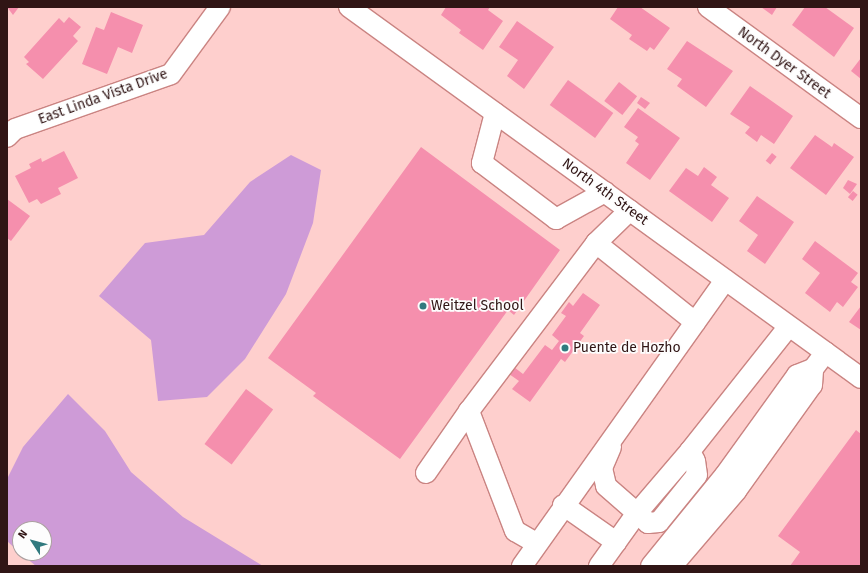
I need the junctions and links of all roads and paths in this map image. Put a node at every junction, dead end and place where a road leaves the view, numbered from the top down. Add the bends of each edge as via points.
1 (220, 7) edge
2 (349, 7) edge
3 (708, 7) edge
4 (495, 113) junction
5 (861, 118) edge
6 (10, 127) edge
7 (605, 192) junction
8 (630, 210) junction
9 (596, 243) junction
10 (725, 280) junction
11 (695, 322) junction
12 (789, 326) junction
13 (826, 352) junction
14 (813, 369) junction
15 (861, 378) edge
16 (469, 411) junction
17 (617, 430) junction
18 (426, 473) dead end
19 (563, 505) junction
20 (637, 513) junction
21 (616, 542) junction
22 (536, 544) junction
23 (522, 566) edge
24 (599, 566) edge
25 (651, 566) edge
26 (672, 566) edge

1 - 6 street, East Linda Vista Drive via 171,74
2 - 4 street, North 4th Street
3 - 5 street, North Dyer Street
4 - 7 street, North 4th Street
4 - 7 street via 482,163 556,219
7 - 8 street, North 4th Street
8 - 9 street
8 - 10 street, North 4th Street
9 - 11 street
9 - 16 street
10 - 11 street
10 - 12 street, North 4th Street
11 - 17 street
12 - 13 street, North 4th Street
12 - 20 street via 690,451 697,475 659,522 648,523
13 - 14 street
13 - 15 street, North 4th Street
14 - 25 street via 797,375 725,475
14 - 26 street via 812,385 740,485
16 - 18 street
16 - 22 street via 515,531
17 - 19 street
17 - 20 street via 602,468 606,486
19 - 21 street
19 - 22 street
20 - 21 street
21 - 24 street
22 - 23 street

